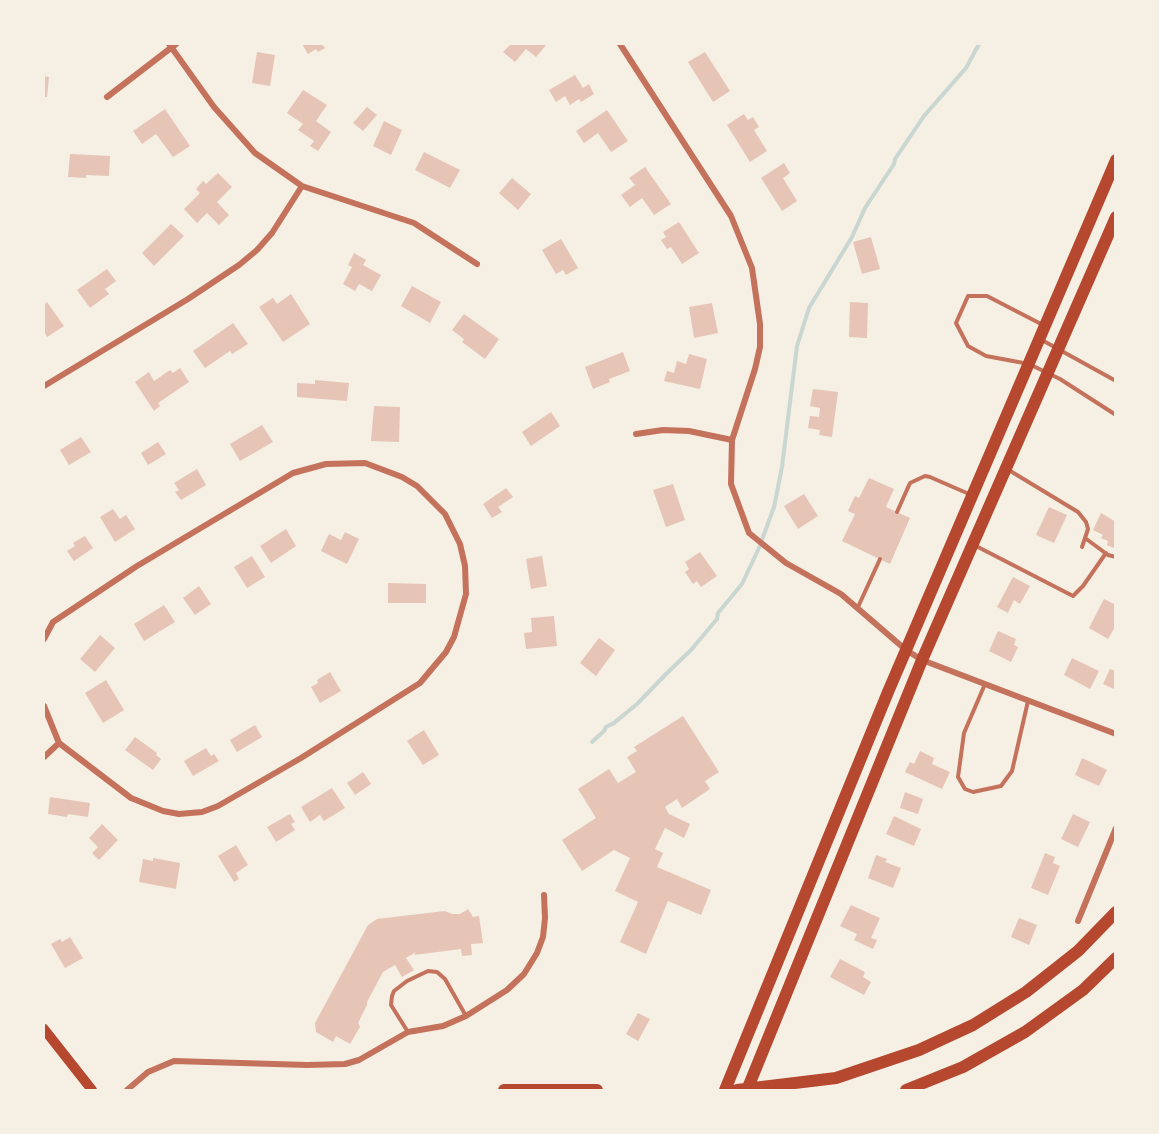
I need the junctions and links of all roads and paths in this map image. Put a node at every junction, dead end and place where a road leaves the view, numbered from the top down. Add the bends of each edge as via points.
1 (172, 44) edge
2 (620, 44) edge
3 (107, 97) dead end
4 (1116, 160) edge
5 (302, 186) junction
6 (1116, 217) edge
7 (477, 264) dead end
8 (1045, 326) junction
9 (1040, 339) junction
10 (1058, 348) junction
11 (1029, 364) junction
12 (1047, 373) junction
13 (1116, 381) edge
14 (44, 386) edge
15 (1116, 415) edge
16 (636, 434) dead end
17 (732, 441) junction
18 (1005, 469) junction
19 (972, 496) junction
20 (897, 512) dead end
21 (1085, 538) junction
22 (973, 544) junction
23 (1082, 547) dead end
24 (1106, 553) junction
25 (1116, 557) edge
26 (880, 559) dead end
27 (857, 608) junction
28 (44, 639) edge
29 (906, 650) junction
30 (922, 660) junction
31 (985, 684) junction
32 (1028, 700) junction
33 (44, 706) edge
34 (1116, 734) edge
35 (59, 743) junction
36 (44, 757) edge
37 (1116, 828) edge
38 (544, 895) dead end
39 (1116, 912) edge
40 (1078, 921) dead end
41 (1116, 958) edge
42 (466, 1016) junction
43 (44, 1029) edge
44 (408, 1032) junction
45 (92, 1090) edge
46 (127, 1090) edge
47 (504, 1090) edge
48 (597, 1090) edge
49 (725, 1090) edge
50 (737, 1090) edge
51 (747, 1090) edge
52 (906, 1090) edge

1 - 3 street
1 - 5 street via 214,107 255,153
2 - 17 street via 717,191 752,268 760,347
4 - 8 main road
5 - 7 street via 414,223
5 - 14 street via 272,233 239,265
6 - 10 main road
8 - 9 main road
8 - 11 lane via 987,296 968,296 956,323 968,346 986,356
9 - 10 lane
9 - 11 main road
10 - 12 main road
10 - 13 lane
11 - 12 lane
11 - 19 main road
12 - 15 lane
12 - 18 main road
16 - 17 street via 689,431
17 - 27 street via 731,484 749,533 786,563 841,594
18 - 21 lane via 1078,512 1088,528
18 - 22 main road
19 - 20 lane via 925,476 910,483
19 - 29 main road
21 - 23 lane
21 - 24 lane
22 - 24 lane via 1073,596
22 - 30 main road
24 - 25 lane
26 - 27 lane
27 - 29 street
28 - 35 street via 53,622 137,566 283,478 326,464 365,463 417,486 445,514 465,566 466,594 460,621 446,652 429,675 218,806 179,814 146,805 131,798
29 - 30 street
29 - 49 main road
30 - 31 street
30 - 51 main road
31 - 32 street
31 - 32 lane via 964,734 958,777 965,789 973,792 1001,786 1012,771
32 - 34 street
33 - 35 street
35 - 36 street
37 - 40 street
38 - 42 street via 543,937 524,974
39 - 50 main road via 1078,951 1026,992 973,1025 919,1050 836,1078
41 - 52 main road via 1083,990 1025,1032 963,1067
42 - 44 street via 443,1026
42 - 44 lane via 446,980 437,972 428,971 407,981 392,996 391,1005
43 - 45 main road
44 - 46 street via 345,1064 174,1061 148,1072
47 - 48 main road

